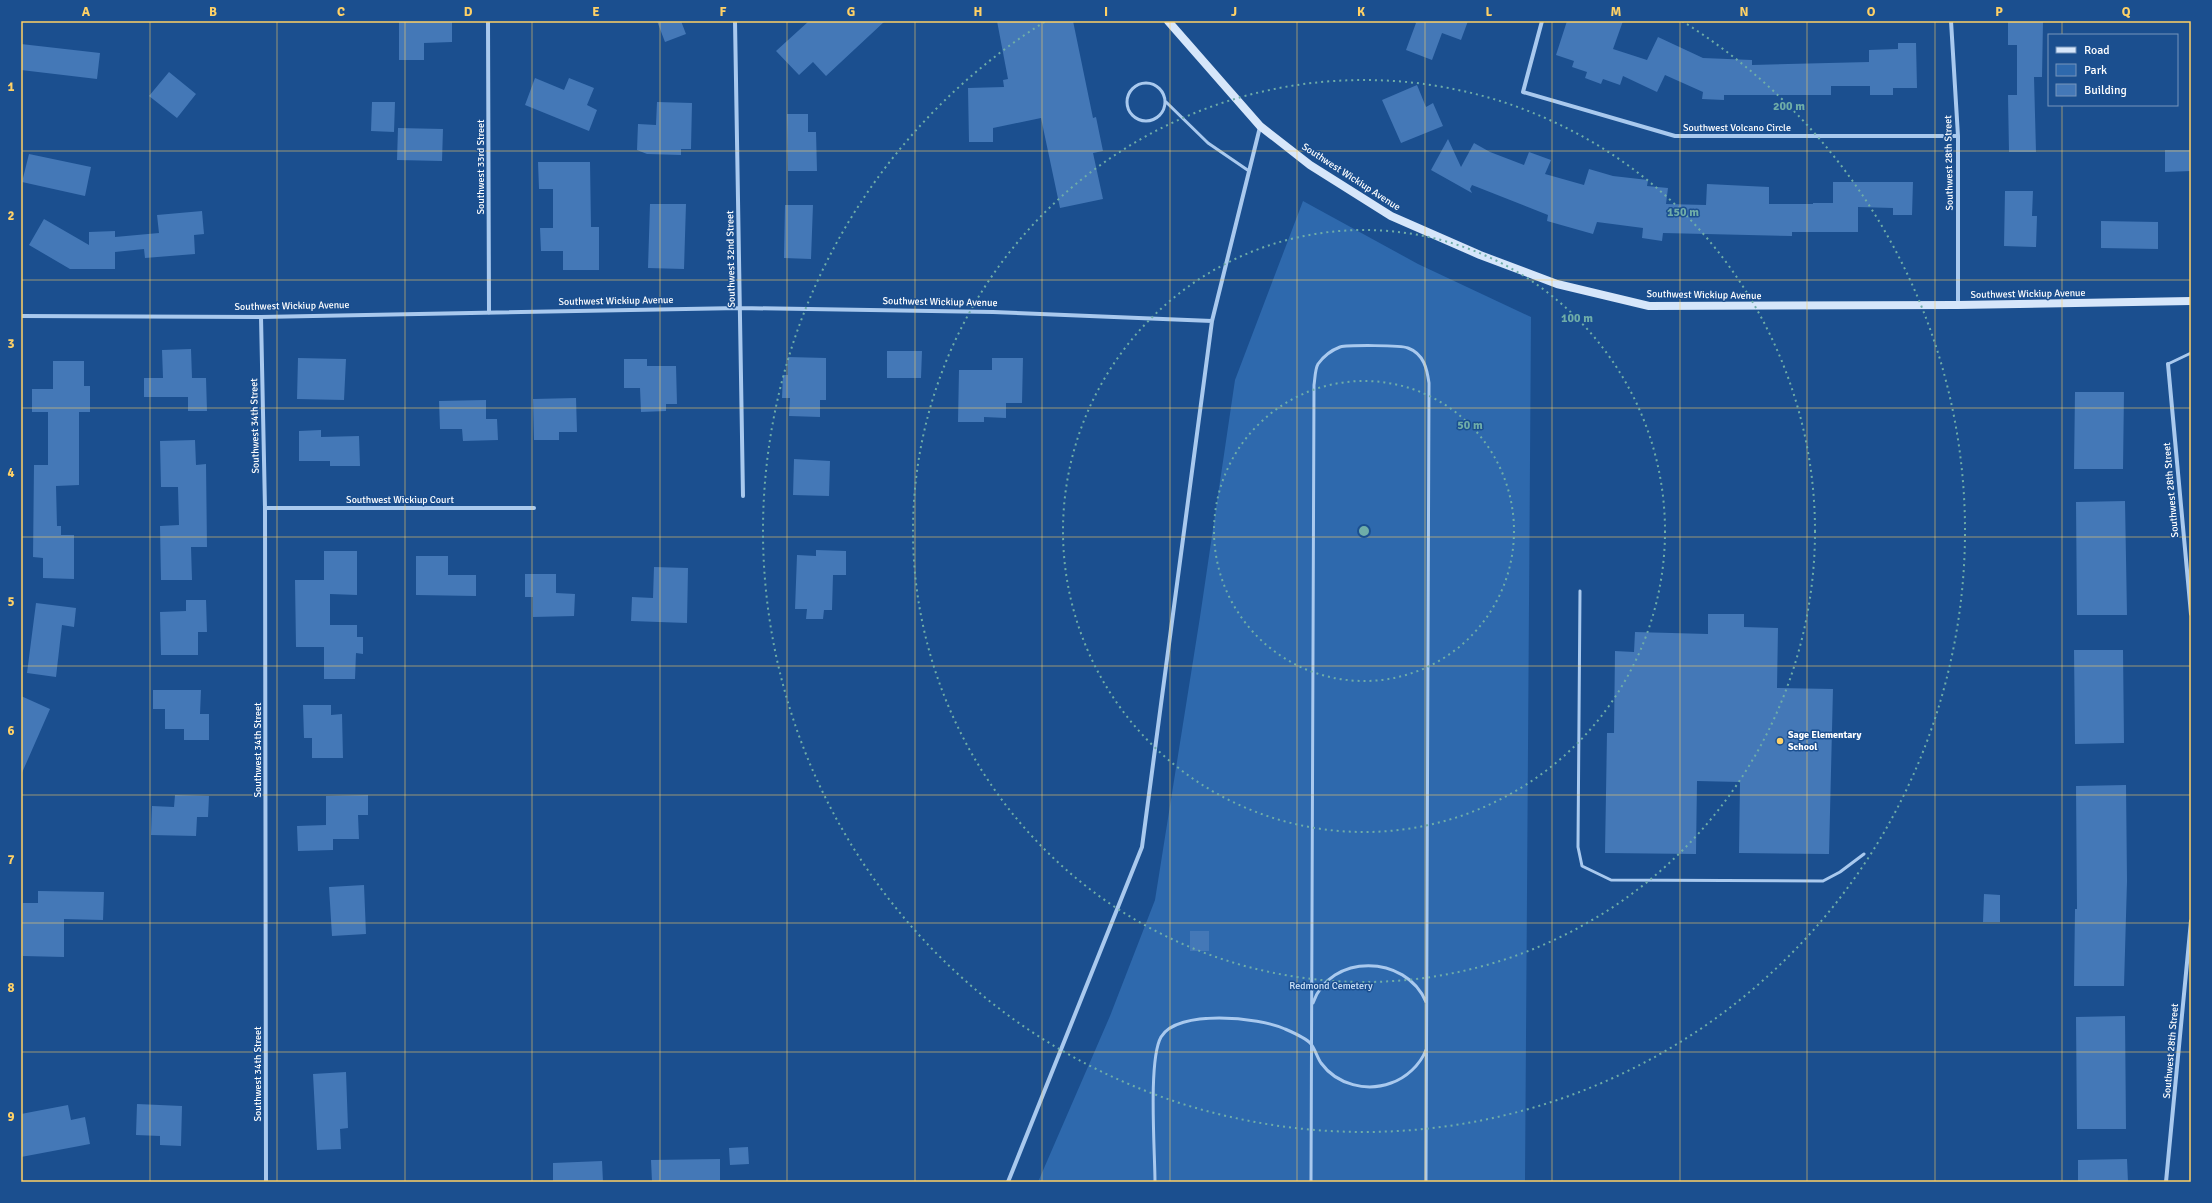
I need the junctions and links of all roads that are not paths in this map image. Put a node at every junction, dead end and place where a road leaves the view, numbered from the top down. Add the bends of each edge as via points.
1 (488, 21) edge
2 (735, 21) edge
3 (1168, 21) edge
4 (1542, 21) edge
5 (1951, 21) edge
6 (1165, 101) junction
7 (1260, 126) junction
8 (1958, 136) junction
9 (1249, 171) junction
10 (2191, 301) edge
11 (1958, 305) junction
12 (740, 308) junction
13 (489, 313) junction
14 (21, 316) edge
15 (261, 317) junction
16 (1212, 321) junction
17 (2191, 353) edge
18 (2168, 364) joint
19 (743, 496) dead end
20 (265, 508) junction
21 (534, 508) dead end
22 (1580, 591) dead end
23 (2191, 614) edge
24 (1864, 854) dead end
25 (2191, 922) edge
26 (1427, 1006) junction
27 (1312, 1007) junction
28 (1311, 1044) junction
29 (1427, 1047) junction
30 (266, 1182) edge
31 (1008, 1182) edge
32 (1155, 1182) edge
33 (1311, 1182) edge
34 (1426, 1182) edge
35 (2166, 1182) edge

1 - 13 street, Southwest 33rd Street
2 - 12 street, Southwest 32nd Street
3 - 7 street, Southwest Wickiup Avenue
4 - 8 street, Southwest Volcano Circle via 1523,92 1675,136
5 - 8 street, Southwest 28th Street
6 - 6 lane via 1163,92 1156,85 1144,83 1132,88 1127,100 1134,117 1146,121 1162,113
6 - 9 lane via 1208,143
7 - 9 street
7 - 11 street, Southwest Wickiup Avenue via 1310,165 1391,216 1480,255 1557,284 1649,306
8 - 11 street, Southwest 28th Street
9 - 16 street
10 - 11 street, Southwest Wickiup Avenue
12 - 13 street, Southwest Wickiup Avenue
12 - 16 street, Southwest Wickiup Avenue via 993,312
12 - 19 street, Southwest 32nd Street
13 - 15 street, Southwest Wickiup Avenue
14 - 15 street, Southwest Wickiup Avenue
15 - 20 street, Southwest 34th Street
16 - 31 street via 1142,847
17 - 18 lane
18 - 23 street, Southwest 28th Street
20 - 21 street, Southwest Wickiup Court
20 - 30 street, Southwest 34th Street
22 - 24 lane via 1578,847 1582,866 1611,880 1823,881
25 - 35 street, Southwest 28th Street
26 - 27 lane via 1418,988 1408,978 1390,969 1370,965 1343,970 1322,987
26 - 27 lane via 1429,383 1427,365 1408,348 1374,346 1341,347 1328,354 1317,365 1314,385
26 - 29 lane
27 - 28 lane
28 - 29 lane via 1321,1064 1331,1074 1342,1081 1369,1087 1383,1086 1408,1074 1417,1065
28 - 32 lane via 1285,1028 1263,1022 1222,1018 1196,1019 1174,1025 1161,1036 1154,1057
28 - 33 lane
29 - 34 lane

